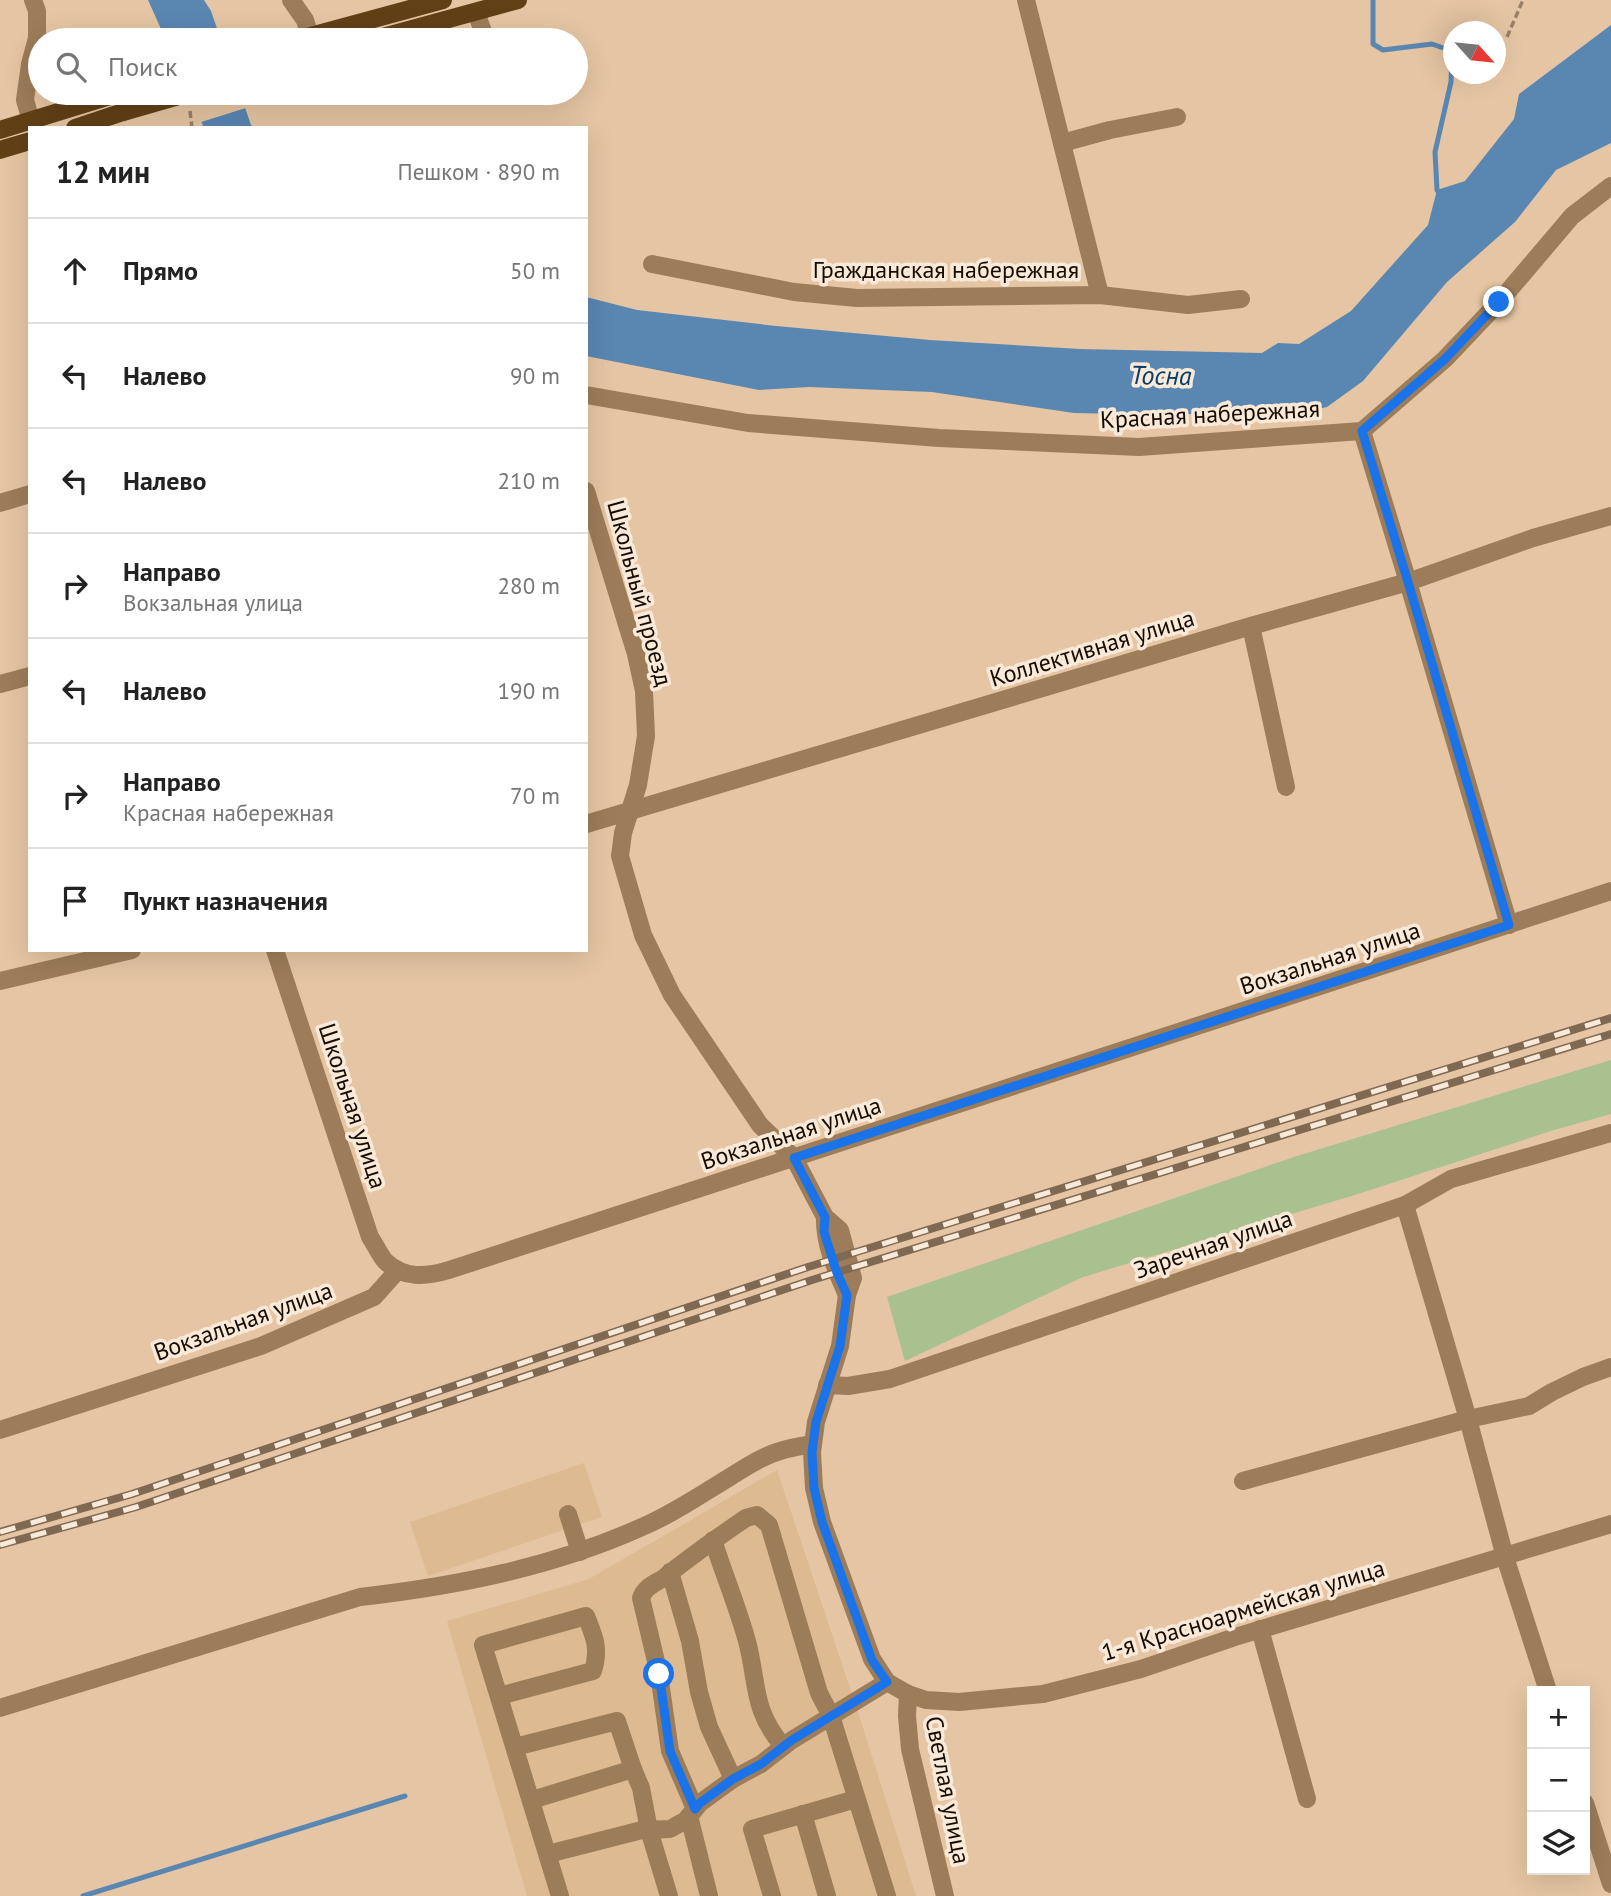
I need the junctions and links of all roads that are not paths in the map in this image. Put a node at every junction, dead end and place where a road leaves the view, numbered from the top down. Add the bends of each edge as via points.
1 (33, 0) edge
2 (291, 0) edge
3 (443, 0) edge
4 (518, 0) edge
5 (1026, 0) edge
6 (476, 12) junction
7 (37, 28) edge
8 (304, 28) edge
9 (340, 28) edge
10 (417, 28) edge
11 (482, 28) edge
12 (28, 76) edge
13 (79, 105) edge
14 (82, 105) edge
15 (148, 105) edge
16 (1177, 117) dead end
17 (31, 121) junction
18 (84, 126) edge
19 (0, 130) edge
20 (28, 142) edge
21 (1062, 143) junction
22 (0, 150) edge
23 (1611, 186) edge
24 (652, 264) dead end
25 (1100, 295) junction
26 (1241, 299) dead end
27 (588, 394) edge
28 (1362, 431) junction
29 (28, 495) edge
30 (588, 498) edge
31 (0, 503) edge
32 (1611, 516) edge
33 (1408, 582) junction
34 (1251, 626) junction
35 (28, 677) edge
36 (0, 684) edge
37 (1286, 787) dead end
38 (630, 811) junction
39 (588, 823) edge
40 (1611, 891) edge
41 (1509, 925) junction
42 (123, 952) edge
43 (276, 952) edge
44 (0, 981) edge
45 (1611, 1133) edge
46 (794, 1158) junction
47 (1405, 1205) junction
48 (398, 1270) junction
49 (1611, 1367) edge
50 (827, 1385) junction
51 (1468, 1419) junction
52 (0, 1430) edge
53 (813, 1444) junction
54 (1243, 1481) dead end
55 (568, 1514) dead end
56 (1611, 1524) edge
57 (713, 1540) junction
58 (580, 1552) junction
59 (1504, 1557) junction
60 (670, 1572) junction
61 (1260, 1629) junction
62 (887, 1682) junction
63 (1546, 1686) edge
64 (908, 1694) junction
65 (499, 1696) junction
66 (0, 1708) edge
67 (831, 1716) junction
68 (783, 1746) junction
69 (515, 1747) junction
70 (633, 1769) junction
71 (733, 1779) junction
72 (856, 1799) junction
73 (1307, 1799) dead end
74 (532, 1800) junction
75 (1588, 1812) edge
76 (692, 1813) junction
77 (803, 1814) junction
78 (649, 1830) junction
79 (548, 1854) junction
80 (1611, 1884) edge
81 (560, 1896) edge
82 (669, 1896) edge
83 (709, 1896) edge
84 (772, 1896) edge
85 (827, 1896) edge
86 (887, 1896) edge
87 (945, 1896) edge

1 - 7 street
2 - 8 street via 305,20
3 - 9 main road
4 - 6 main road
5 - 21 street
6 - 10 main road
6 - 11 street
12 - 17 street via 24,100
13 - 17 main road
14 - 18 street
15 - 18 main road, bridge
16 - 21 street
17 - 19 main road
20 - 22 main road
21 - 25 street
23 - 28 street via 1573,216 1445,359
24 - 25 street, Гражданская набережная via 794,292 857,298
25 - 26 street, Гражданская набережная via 1188,305
27 - 28 street, Красная набережная via 748,423 1139,447
28 - 33 street
29 - 31 street
30 - 38 street, Школьный проезд via 644,691 646,736
32 - 33 street, Коллективная улица
33 - 34 street, Коллективная улица
33 - 41 street
34 - 37 street
34 - 38 street, Коллективная улица
35 - 36 street
38 - 39 street, Коллективная улица
38 - 46 street, Школьный проезд via 620,856 643,935 672,995 760,1125
40 - 41 street, Вокзальная улица
41 - 46 street, Вокзальная улица
42 - 44 street
43 - 48 street, Школьная улица via 370,1237
45 - 47 street, Заречная улица via 1451,1179
46 - 48 street, Вокзальная улица via 431,1275 414,1276
46 - 50 street, Школьный проезд via 825,1217 824,1232 847,1295 840,1346
47 - 50 street, Заречная улица via 890,1379
47 - 51 street
48 - 52 street, Вокзальная улица via 374,1297 261,1346
49 - 51 street via 1529,1406
50 - 53 street
51 - 54 street
51 - 59 street
53 - 58 street via 774,1452 646,1526
53 - 62 street via 814,1488 822,1522 872,1660
55 - 58 street
56 - 59 street, 1-я Красноармейская улица
57 - 60 street
57 - 67 street via 757,1515 769,1525 819,1693
57 - 68 street via 747,1644 762,1716
58 - 66 street via 461,1583 360,1597
59 - 61 street, 1-я Красноармейская улица
59 - 63 street
60 - 71 street via 709,1727
60 - 76 street via 640,1598 659,1674 670,1751
61 - 64 street, 1-я Красноармейская улица via 1141,1669 1043,1694 959,1702
61 - 73 street
62 - 64 street, 1-я Красноармейская улица
62 - 67 street
64 - 87 street, Светлая улица via 910,1749
65 - 65 street via 593,1671 596,1640 586,1616 483,1646
65 - 69 street
67 - 68 street
67 - 72 street
68 - 71 street
69 - 70 street via 617,1721
69 - 74 street
70 - 74 street
70 - 78 street
71 - 76 street
72 - 77 street
72 - 86 street
74 - 79 street
75 - 80 street
76 - 78 street via 670,1829
76 - 83 street
77 - 84 street via 752,1829
77 - 85 street
78 - 79 street
78 - 82 street
79 - 81 street

